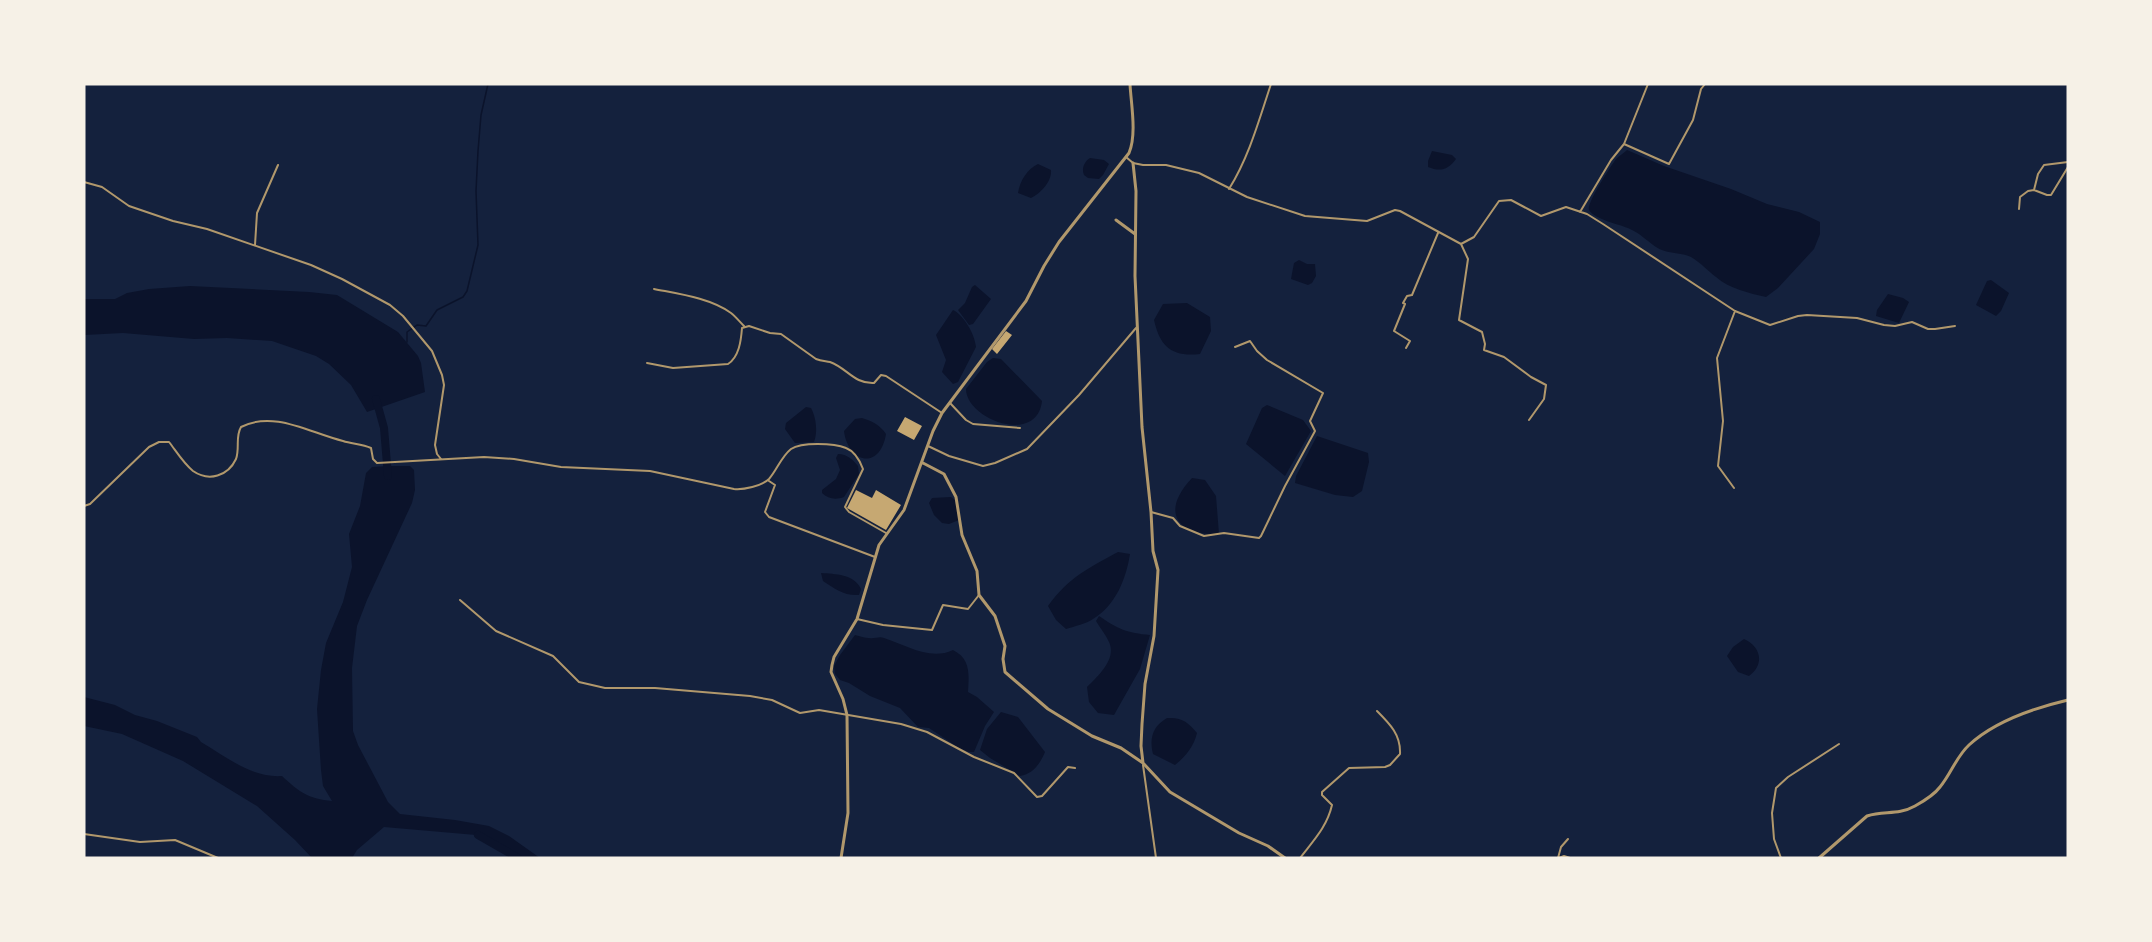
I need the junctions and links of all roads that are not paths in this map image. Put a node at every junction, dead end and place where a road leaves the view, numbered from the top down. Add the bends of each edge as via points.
1 (1130, 84) edge
2 (1271, 84) edge
3 (1648, 84) edge
4 (1705, 84) edge
5 (1623, 144) junction
6 (1126, 158) junction
7 (2068, 162) edge
8 (1133, 163) junction
9 (278, 165) dead end
10 (2068, 167) edge
11 (84, 182) edge
12 (1228, 189) junction
13 (2034, 190) junction
14 (2019, 209) dead end
15 (1580, 212) junction
16 (1116, 220) dead end
17 (1438, 233) junction
18 (1135, 234) junction
19 (1461, 244) junction
20 (255, 245) junction
21 (654, 289) dead end
22 (1735, 311) junction
23 (744, 326) junction
24 (1955, 326) dead end
25 (1137, 327) junction
26 (1235, 347) dead end
27 (1406, 348) dead end
28 (647, 363) dead end
29 (950, 403) junction
30 (942, 413) junction
31 (1529, 420) dead end
32 (1020, 428) dead end
33 (928, 446) junction
34 (442, 459) junction
35 (922, 462) junction
36 (768, 481) junction
37 (1734, 488) dead end
38 (84, 506) edge
39 (1151, 512) junction
40 (886, 533) junction
41 (875, 557) junction
42 (979, 595) junction
43 (460, 600) dead end
44 (857, 619) junction
45 (2068, 700) edge
46 (1377, 711) dead end
47 (848, 716) junction
48 (1839, 744) dead end
49 (1143, 764) junction
50 (1075, 768) dead end
51 (84, 834) edge
52 (1568, 839) dead end
53 (218, 858) edge
54 (841, 858) edge
55 (1156, 858) edge
56 (1285, 858) edge
57 (1300, 858) edge
58 (1558, 858) edge
59 (1570, 858) edge
60 (1781, 858) edge
61 (1819, 858) edge

1 - 6 street via 1131,147
2 - 12 street via 1247,153
3 - 5 street
4 - 5 street via 1693,120 1669,164
5 - 15 street
6 - 8 street
6 - 29 street via 1059,242 1026,301
7 - 13 street via 2044,165
8 - 12 street via 1199,173
8 - 18 street
9 - 20 street via 257,213
10 - 13 street via 2051,195
11 - 20 street via 102,187 129,206
12 - 17 street via 1305,216 1367,221 1395,210
13 - 14 street via 2020,197
15 - 19 street via 1566,207 1541,216 1511,200 1499,201 1474,237
15 - 22 street
16 - 18 street
17 - 19 street
17 - 27 street via 1412,295 1403,303 1394,331 1410,341
18 - 25 street
19 - 31 street via 1468,259 1459,320 1482,332 1484,350 1504,357 1546,385 1544,399
20 - 34 street via 324,271 377,297 403,316 435,356 442,375 435,445
21 - 23 street via 713,304
22 - 24 street via 1770,324 1807,315 1857,318 1895,326 1912,322 1928,329
22 - 37 street via 1717,358 1723,421 1718,466
23 - 28 street via 739,348 728,364 674,368
23 - 30 street via 781,334 816,359 829,362 859,381 873,382 880,375 886,376
25 - 33 street via 1028,449 983,466
25 - 39 street
26 - 39 street via 1250,341 1266,360 1323,393 1310,421 1315,431 1259,538 1224,533 1204,536 1180,526 1173,518
29 - 30 street
29 - 32 street via 973,424
30 - 33 street
33 - 35 street
34 - 36 street via 514,459 561,467 650,471 742,490
34 - 38 street via 375,462 367,446 294,425 260,422 239,429 235,460 221,476 192,470 169,442 159,442
35 - 40 street via 904,510
35 - 42 street via 944,474 956,497 962,535 977,571
36 - 40 street via 794,448 816,444 847,448 863,469 845,507
36 - 41 street via 775,485 765,512 769,517
39 - 49 street via 1158,570 1154,636 1145,684
40 - 41 street
41 - 44 street
42 - 44 street via 968,609 943,605 932,630
42 - 49 street via 998,622 1005,646 1003,667 1014,681 1048,709
43 - 47 street via 496,631 553,656 579,682 605,688 750,696 772,700 800,713 819,710
44 - 47 street via 834,657 831,672
45 - 61 street via 2021,714 1988,731 1968,746 1941,786 1927,799 1899,813 1867,816
46 - 57 street via 1401,741 1400,754 1384,767 1349,768 1322,792 1332,805 1328,818
47 - 50 street via 927,732 1014,773 1037,796 1042,796 1068,766
47 - 54 street via 848,813
48 - 60 street via 1776,788 1772,813 1774,839
49 - 55 street
49 - 56 street via 1170,792
51 - 53 street via 140,842 175,840
52 - 58 street
58 - 59 street

